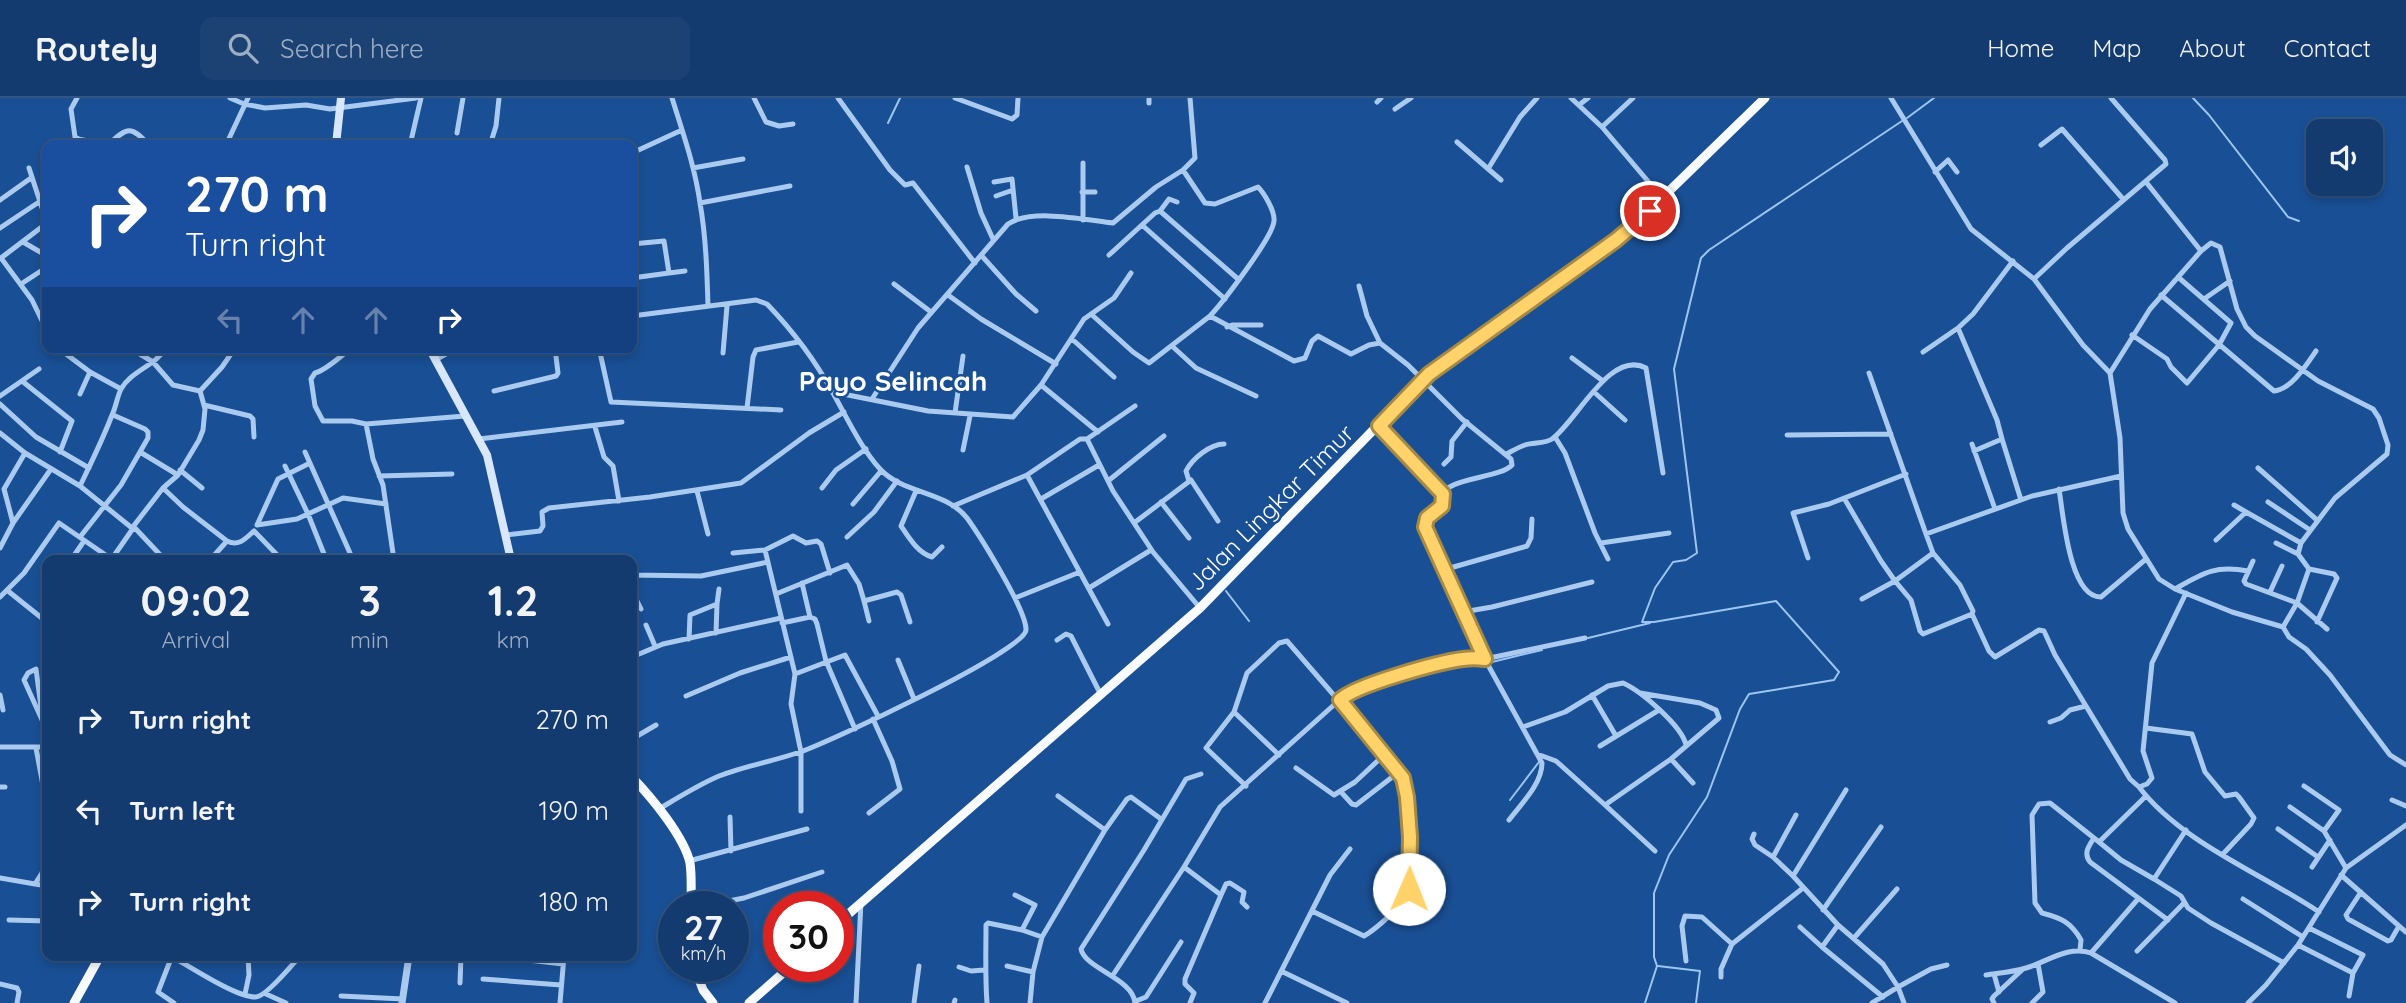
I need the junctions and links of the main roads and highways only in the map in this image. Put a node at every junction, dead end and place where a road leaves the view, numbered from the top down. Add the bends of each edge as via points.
1 (341, 98) edge
2 (1765, 98) edge
3 (337, 140) edge
4 (432, 354) edge
5 (510, 555) edge
6 (637, 783) edge
7 (690, 891) edge
8 (854, 908) edge
9 (97, 961) edge
10 (700, 982) edge
11 (773, 982) edge
12 (74, 1003) edge
13 (713, 1003) edge
14 (749, 1003) edge

1 - 3 main road
2 - 8 highway, Jalan Lingkar Timur via 1629,230 1422,380 1200,608
4 - 5 main road via 480,439 492,471
6 - 7 highway via 680,842 689,861
9 - 12 highway
10 - 13 highway
11 - 14 highway

